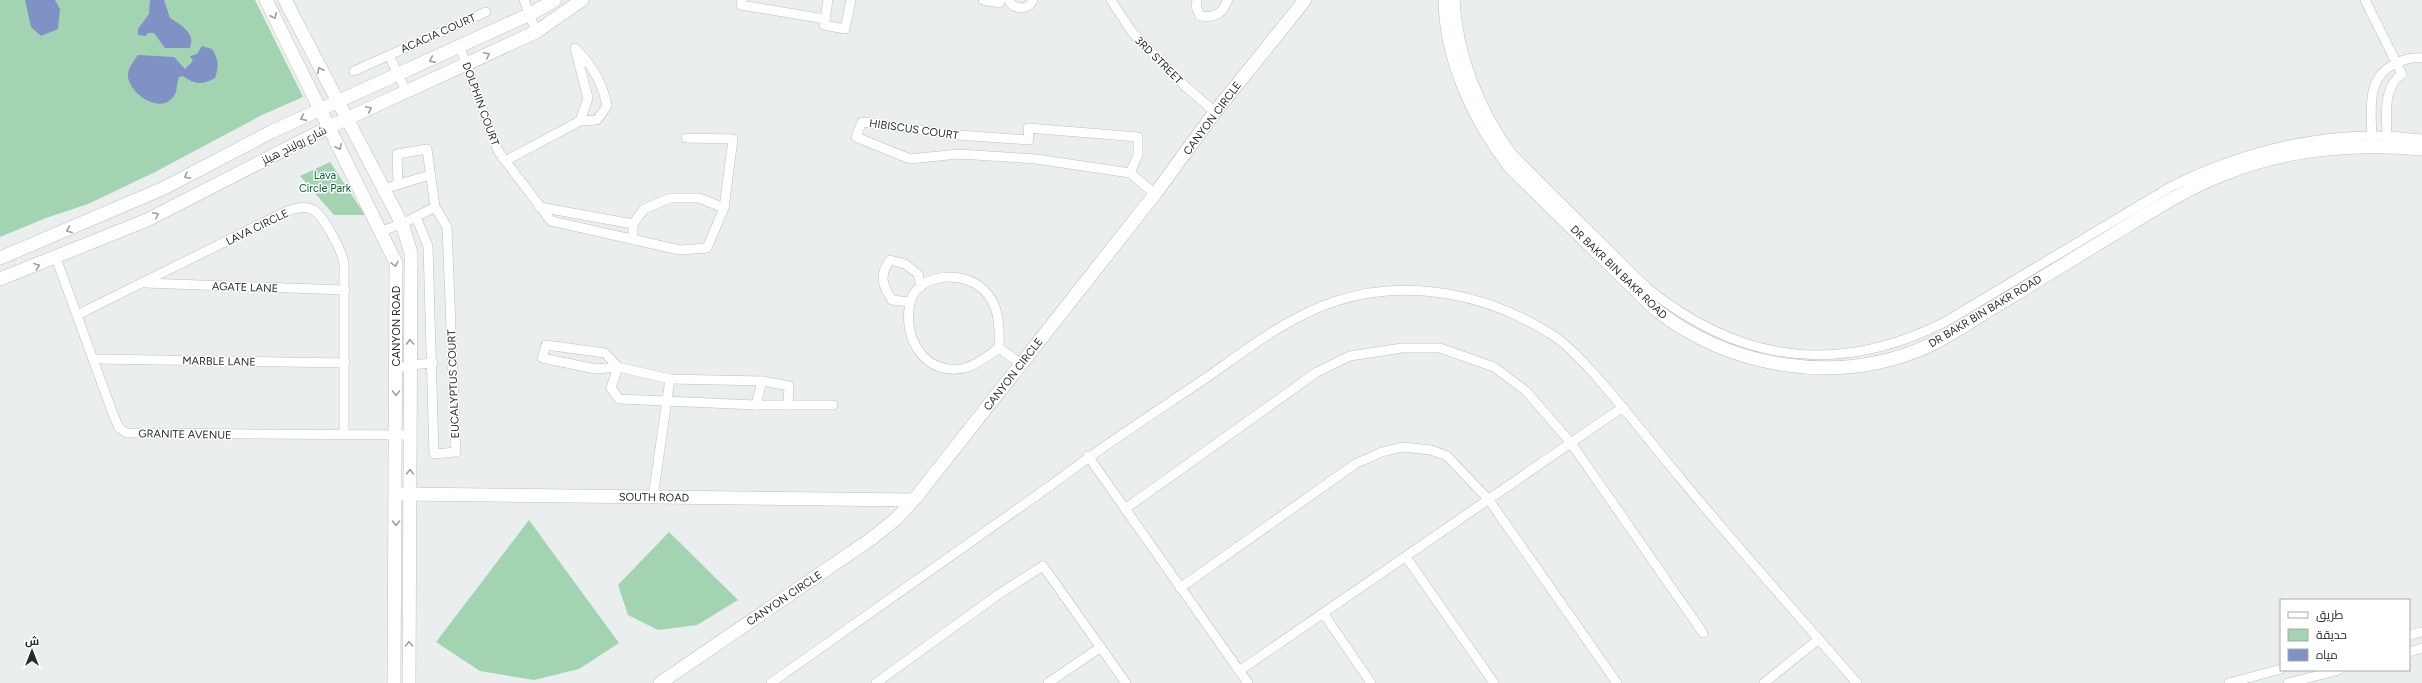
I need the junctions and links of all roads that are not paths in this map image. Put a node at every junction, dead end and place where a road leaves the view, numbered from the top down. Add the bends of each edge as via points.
1 (266, 0) edge
2 (285, 0) edge
3 (524, 0) edge
4 (555, 0) edge
5 (582, 0) edge
6 (742, 0) edge
7 (828, 0) edge
8 (851, 0) edge
9 (983, 0) edge
10 (1000, 0) edge
11 (1008, 0) edge
12 (1033, 0) edge
13 (1111, 0) edge
14 (1197, 0) edge
15 (1228, 0) edge
16 (1305, 0) edge
17 (1445, 0) edge
18 (1455, 0) edge
19 (2365, 0) edge
20 (486, 12) dead end
21 (530, 14) junction
22 (825, 19) junction
23 (536, 32) junction
24 (460, 47) junction
25 (389, 54) junction
26 (2422, 58) edge
27 (2396, 63) junction
28 (467, 65) junction
29 (354, 71) dead end
30 (399, 74) junction
31 (406, 91) junction
32 (338, 103) junction
33 (321, 110) junction
34 (1215, 112) junction
35 (346, 120) junction
36 (580, 121) junction
37 (329, 127) junction
38 (2387, 137) junction
39 (686, 138) dead end
40 (2422, 138) edge
41 (2372, 142) junction
42 (2422, 149) edge
43 (505, 161) junction
44 (1130, 173) junction
45 (430, 175) junction
46 (398, 184) junction
47 (383, 189) junction
48 (1155, 194) junction
49 (436, 207) junction
50 (539, 207) junction
51 (724, 208) junction
52 (416, 217) junction
53 (402, 224) junction
54 (634, 224) junction
55 (381, 231) junction
56 (634, 240) junction
57 (0, 258) edge
58 (56, 258) junction
59 (918, 274) junction
60 (937, 277) junction
61 (0, 279) edge
62 (144, 283) junction
63 (921, 287) junction
64 (345, 290) junction
65 (910, 302) junction
66 (77, 315) junction
67 (999, 348) junction
68 (93, 359) junction
69 (345, 363) junction
70 (433, 363) junction
71 (1021, 364) junction
72 (410, 365) junction
73 (618, 367) junction
74 (396, 369) junction
75 (670, 379) junction
76 (762, 381) junction
77 (667, 402) junction
78 (756, 405) junction
79 (788, 405) junction
80 (833, 405) dead end
81 (1624, 407) junction
82 (344, 435) junction
83 (396, 436) junction
84 (410, 436) junction
85 (1571, 443) junction
86 (1088, 456) junction
87 (410, 493) junction
88 (396, 495) junction
89 (653, 497) junction
90 (913, 500) junction
91 (1489, 500) junction
92 (1125, 509) junction
93 (1406, 557) junction
94 (1180, 588) junction
95 (1323, 614) junction
96 (2422, 632) edge
97 (1703, 633) dead end
98 (2410, 635) edge
99 (1819, 639) junction
100 (1101, 647) junction
101 (2422, 648) edge
102 (2410, 652) edge
103 (2280, 669) edge
104 (1239, 671) junction
105 (2335, 671) edge
106 (394, 683) edge
107 (409, 683) edge
108 (660, 683) edge
109 (771, 683) edge
110 (876, 683) edge
111 (1048, 683) edge
112 (1126, 683) edge
113 (1248, 683) edge
114 (1371, 683) edge
115 (1494, 683) edge
116 (1617, 683) edge
117 (1764, 683) edge
118 (1857, 683) edge
119 (2229, 683) edge
120 (2288, 683) edge

1 -> 33 main road, CANYON ROAD
32 -> 2 main road, CANYON ROAD
3 - 21 street
4 - 21 main road, شارع رولينج هيلز
5 - 23 main road, شارع رولينج هيلز
6 - 22 street via 741,5
7 - 22 street
8 - 22 street via 846,29 824,25
9 - 10 street via 999,3
11 - 12 street via 1011,5 1019,8 1028,6
13 - 34 street, 3RD STREET via 1132,32 1185,86
14 - 15 street via 1196,6 1200,16 1214,18 1224,10
16 - 34 main road, CANYON CIRCLE
17 - 41 main road, DR BAKR BIN BAKR ROAD via 1457,66 1492,144 1511,168 1655,310 1712,344 1762,362 1792,366 1838,367 1869,364 1907,354 1950,334 2195,186 2226,173 2281,157
18 - 41 street via 1456,27 1473,81 1498,134 1513,155 1647,288 1670,306 1726,337 1778,352 1822,355 1869,351 1919,335 2172,186 2209,167 2276,147 2314,140
19 - 27 street
20 - 25 street, ACACIA COURT
21 - 23 street
21 - 24 main road, شارع رولينج هيلز
28 -> 23 main road, شارع رولينج هيلز
24 - 28 street, DOLPHIN COURT
24 -> 30 main road, شارع رولينج هيلز
25 - 29 street, ACACIA COURT
25 - 30 street, ACACIA COURT
26 - 27 street via 2411,58
27 - 38 street via 2402,74 2390,86
27 - 41 street via 2383,71 2372,89
28 - 31 main road, شارع رولينج هيلز
28 - 43 street, DOLPHIN COURT via 498,151
30 - 31 street, ACACIA COURT
30 - 32 main road, شارع رولينج هيلز
35 -> 31 main road, شارع رولينج هيلز
32 - 33 main road, شارع رولينج هيلز
32 - 35 main road, CANYON ROAD
33 - 37 main road, CANYON ROAD
33 -> 57 main road, شارع رولينج هيلز via 271,132 164,188
34 - 48 main road, CANYON CIRCLE
35 - 37 main road, شارع رولينج هيلز
35 - 47 main road, CANYON ROAD
36 - 36 street via 597,120 607,106 604,88 588,61 575,48 588,98
36 - 43 street
37 -> 55 main road, CANYON ROAD
58 -> 37 main road, شارع رولينج هيلز via 147,220
38 - 40 street
38 - 41 street
39 - 51 street, DOLPHIN COURT via 733,139
41 - 42 main road, DR BAKR BIN BAKR ROAD
43 - 50 street, DOLPHIN COURT
44 - 44 street, HIBISCUS COURT via 1138,155 1138,137 1028,128 1029,140 958,135 862,122 856,137 910,159 958,154 1029,158
44 - 48 street
45 - 46 street
45 - 46 street, EUCALYPTUS COURT via 427,149 398,154
45 - 49 street, EUCALYPTUS COURT
46 - 47 street
47 - 53 main road, CANYON ROAD
48 - 71 main road, CANYON CIRCLE
49 - 52 street
49 - 70 street, EUCALYPTUS COURT via 447,227 456,452 434,454
50 - 54 street
50 - 56 street, DOLPHIN COURT via 551,221
51 - 54 street via 699,198 670,198 644,209
51 - 56 street, DOLPHIN COURT via 707,248 680,250
52 - 53 street
52 - 70 street, EUCALYPTUS COURT via 428,246
53 - 55 street
72 -> 53 main road, CANYON ROAD via 411,253
54 - 56 street
55 -> 74 main road, CANYON ROAD via 396,263
61 -> 58 main road, شارع رولينج هيلز
58 - 66 street, GRANITE AVENUE
59 - 60 street
59 - 63 street
59 - 65 street via 905,264 890,260 883,269 883,286 892,300
60 - 63 street
60 - 67 street via 950,276 975,283 992,297 1000,326
62 - 64 street, AGATE LANE
62 - 64 street, LAVA CIRCLE via 285,212 308,208 319,212 342,252
62 - 66 street, LAVA CIRCLE
63 - 65 street
64 - 69 street, LAVA CIRCLE
65 - 67 street via 909,323 915,345 925,361 947,369 966,368
66 - 68 street, GRANITE AVENUE
67 - 71 street
68 - 69 street, MARBLE LANE
68 - 82 street, GRANITE AVENUE via 119,428 127,433
69 - 82 street, LAVA CIRCLE
70 - 72 street, EUCALYPTUS COURT
71 - 90 main road, CANYON CIRCLE
72 - 74 street, EUCALYPTUS COURT
72 - 84 main road, CANYON ROAD
73 - 73 street via 605,353 546,345 542,358 596,369
73 - 75 street
73 - 77 street via 611,388 619,399
74 -> 83 main road, CANYON ROAD
75 - 76 street
75 - 77 street
76 - 78 street
76 - 79 street via 789,386
77 - 78 street
77 - 89 street
78 - 79 street
79 - 80 street
81 - 85 street
81 - 86 street via 1556,337 1512,312 1441,291 1373,293 1336,301 1288,322
81 - 99 street via 1719,524
82 - 83 street, GRANITE AVENUE
83 - 84 street, GRANITE AVENUE
83 - 88 main road, CANYON ROAD
87 -> 84 main road, CANYON ROAD
85 - 91 street
85 - 92 street via 1526,392 1494,367 1440,348 1402,348 1350,356 1317,372
85 - 97 street
86 - 92 street
86 - 109 street via 1050,486
87 - 88 main road, SOUTH ROAD
87 - 89 main road, SOUTH ROAD
107 -> 87 main road, CANYON ROAD
88 -> 106 main road, CANYON ROAD
89 - 90 main road, SOUTH ROAD
90 - 108 main road, CANYON CIRCLE via 896,519 871,539
91 - 93 street
91 - 94 street via 1447,456 1431,450 1402,447 1382,452 1355,464
91 - 116 street
92 - 94 street
93 - 95 street
93 - 115 street
94 - 104 street
95 - 104 street
95 - 114 street
96 - 98 street
99 - 117 street
99 - 118 street
100 - 110 street via 1043,566 999,594
100 - 111 street
100 - 112 street
101 - 102 street
103 - 119 street
104 - 113 street
105 - 120 street

